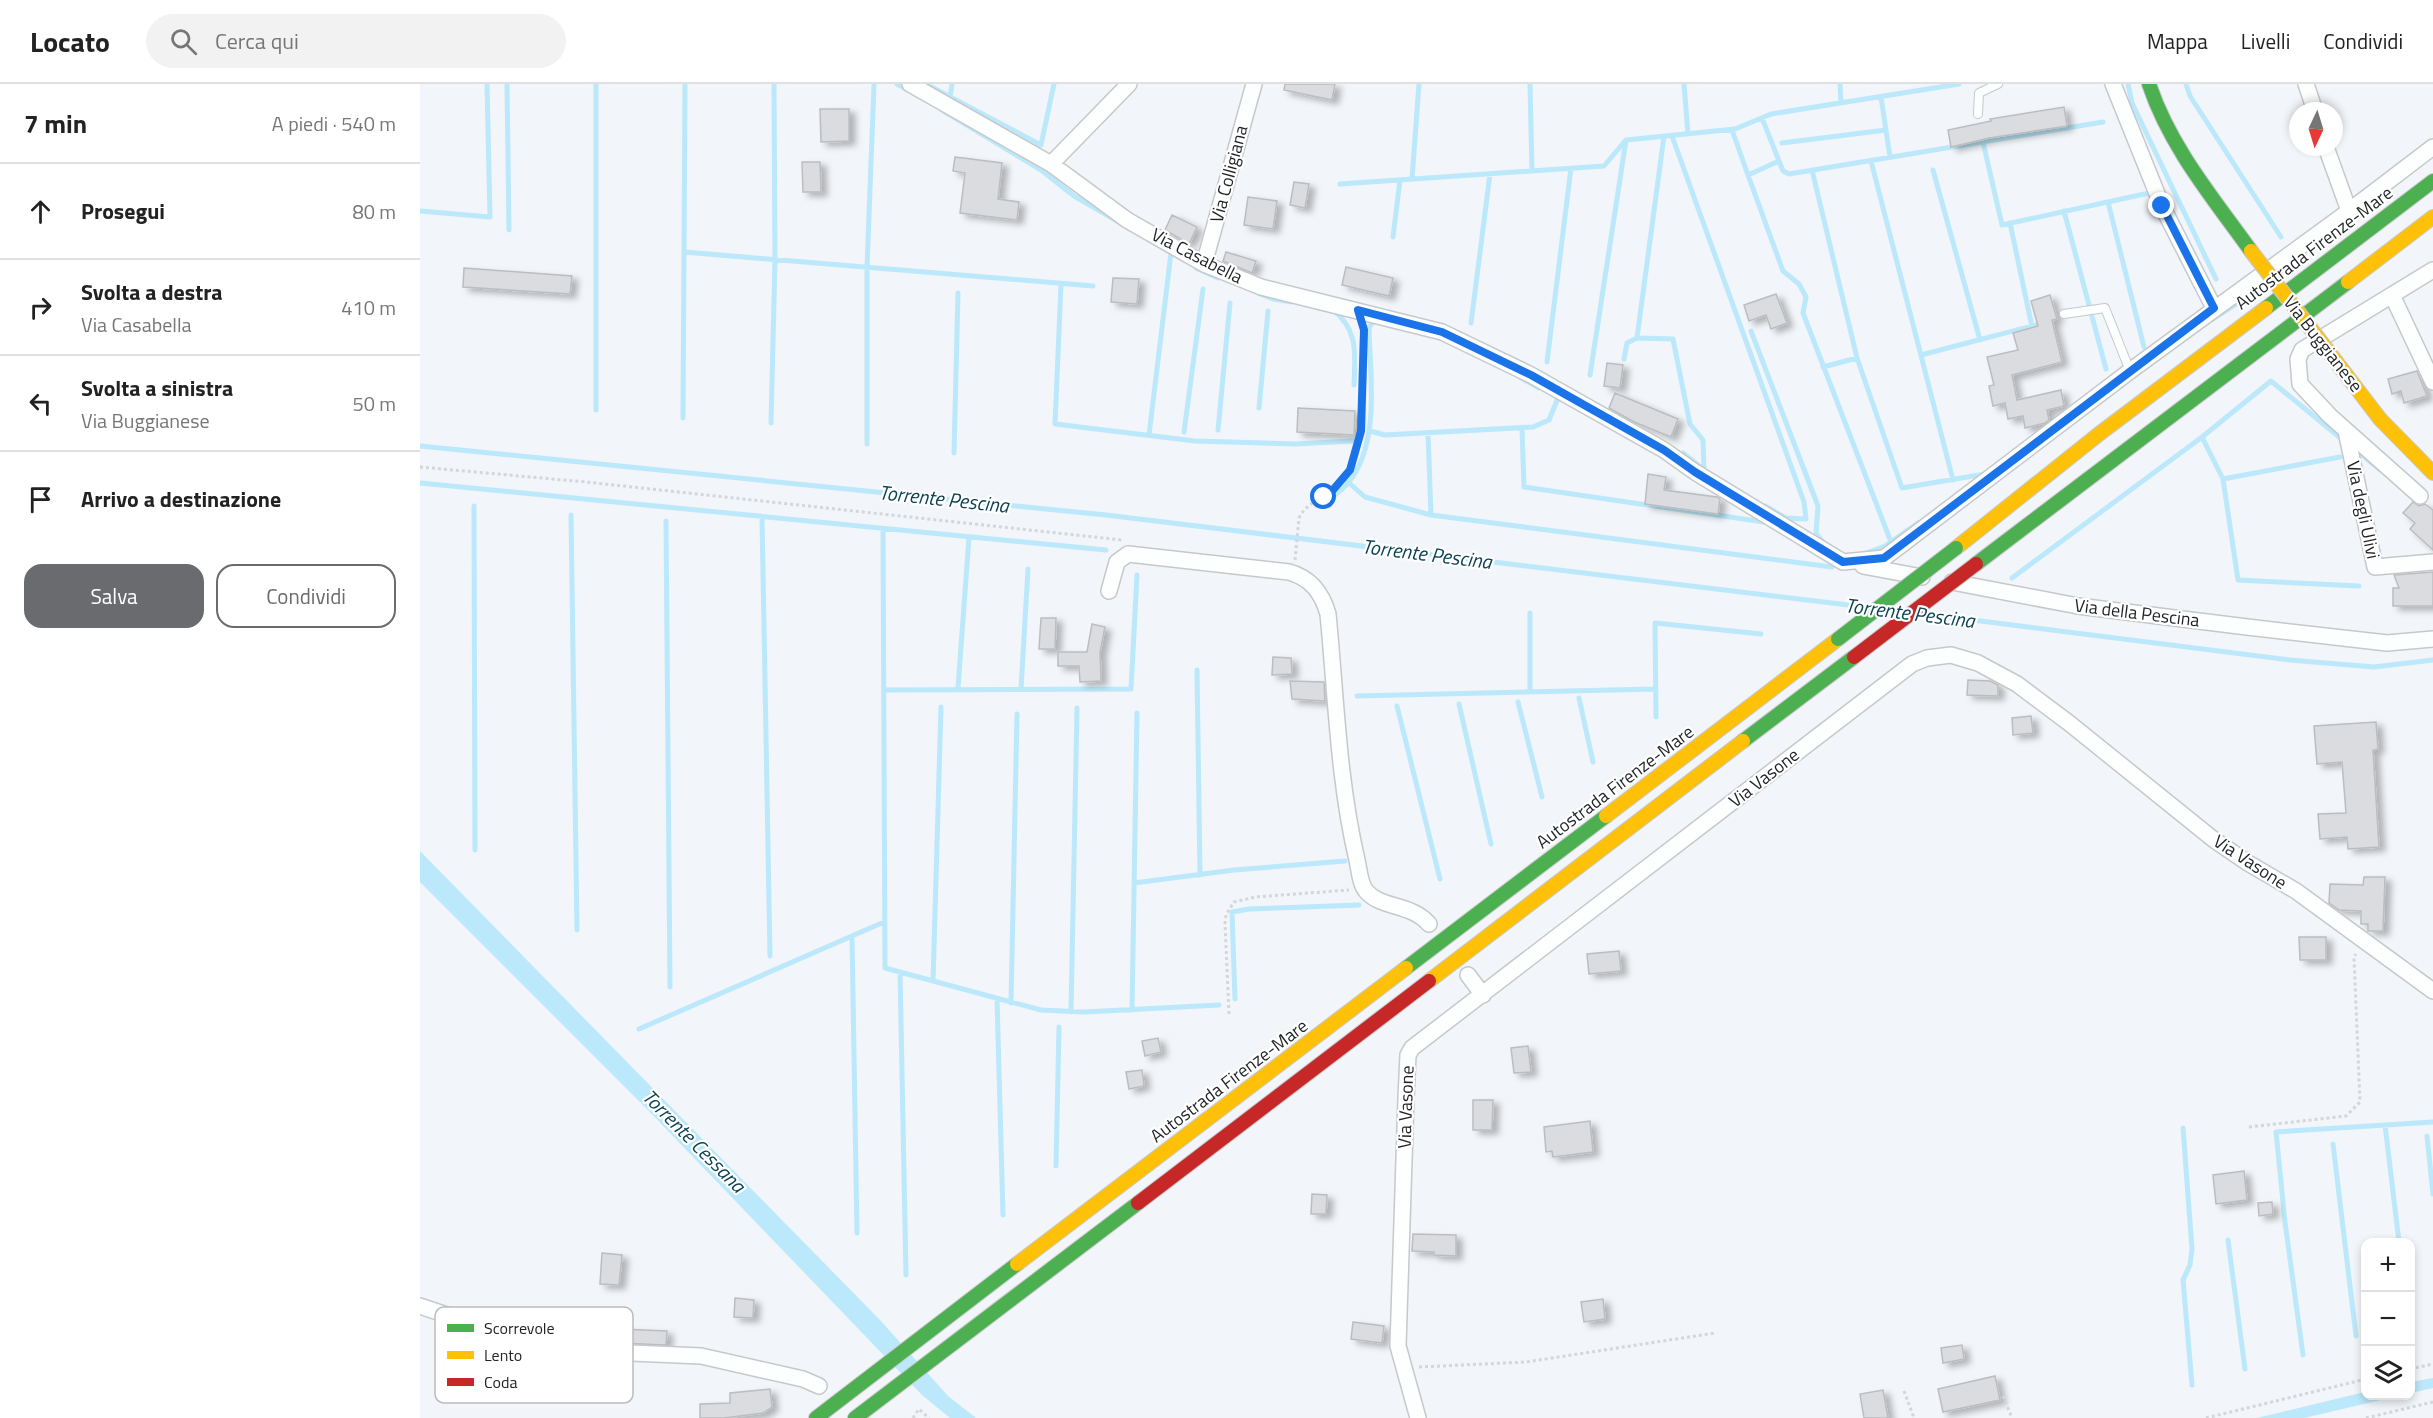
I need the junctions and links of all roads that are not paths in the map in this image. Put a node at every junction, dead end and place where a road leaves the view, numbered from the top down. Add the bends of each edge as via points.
1 (910, 84) edge
2 (1129, 84) edge
3 (1254, 84) edge
4 (1998, 84) edge
5 (2113, 84) edge
6 (2149, 84) edge
7 (2306, 84) edge
8 (2312, 102) edge
9 (1978, 114) dead end
10 (2433, 147) edge
11 (2329, 156) edge
12 (1051, 165) junction
13 (2433, 181) edge
14 (2349, 211) junction
15 (2433, 217) edge
16 (1204, 264) junction
17 (2433, 270) edge
18 (2392, 295) junction
19 (2214, 308) junction
20 (2064, 314) dead end
21 (2130, 371) junction
22 (2432, 377) edge
23 (2346, 431) junction
24 (2433, 473) edge
25 (2420, 496) dead end
26 (1843, 562) junction
27 (2433, 562) edge
28 (1109, 591) dead end
29 (2433, 639) edge
30 (1429, 924) dead end
31 (1468, 975) dead end
32 (2433, 991) edge
33 (1483, 995) junction
34 (420, 1306) edge
35 (435, 1311) edge
36 (633, 1353) edge
37 (819, 1386) dead end
38 (816, 1418) edge
39 (855, 1418) edge
40 (1418, 1418) edge

1 - 12 street, Via Casabella
2 - 12 street
3 - 16 street, Via Colligiana
4 - 9 lane via 1979,93
5 - 19 street via 2162,206
6 - 24 main road, Via Buggianese, bridge via 2170,131 2251,251 2380,419
7 - 8 street
10 - 14 street
11 - 14 street
12 - 16 street, Via Casabella via 1127,220
13 - 38 main road, Autostrada Firenze-Mare, bridge
14 - 19 street
15 - 39 main road, bridge
16 - 26 street, Via Casabella via 1261,287 1442,332 1531,375 1664,450
17 - 18 street, Via degli Ulivi
18 - 22 street
18 - 23 street, Via degli Ulivi via 2302,350 2298,359 2300,384
19 - 21 street
20 - 21 lane via 2105,308
21 - 26 street via 1884,558
23 - 25 street, Via degli Ulivi
23 - 27 street, Via degli Ulivi via 2375,567
26 - 29 street, Via della Pescina via 2089,608 2387,643
28 - 30 street via 1117,562 1128,554 1289,572 1316,588 1328,614 1341,774 1364,889 1372,896 1421,915
31 - 33 street
32 - 33 street, Via Vasone via 2296,891 2213,839 2017,684 1978,663 1938,655 1912,664
33 - 40 street, Via Vasone via 1422,1038 1408,1055 1398,1338
34 - 35 street
36 - 37 street via 700,1356

